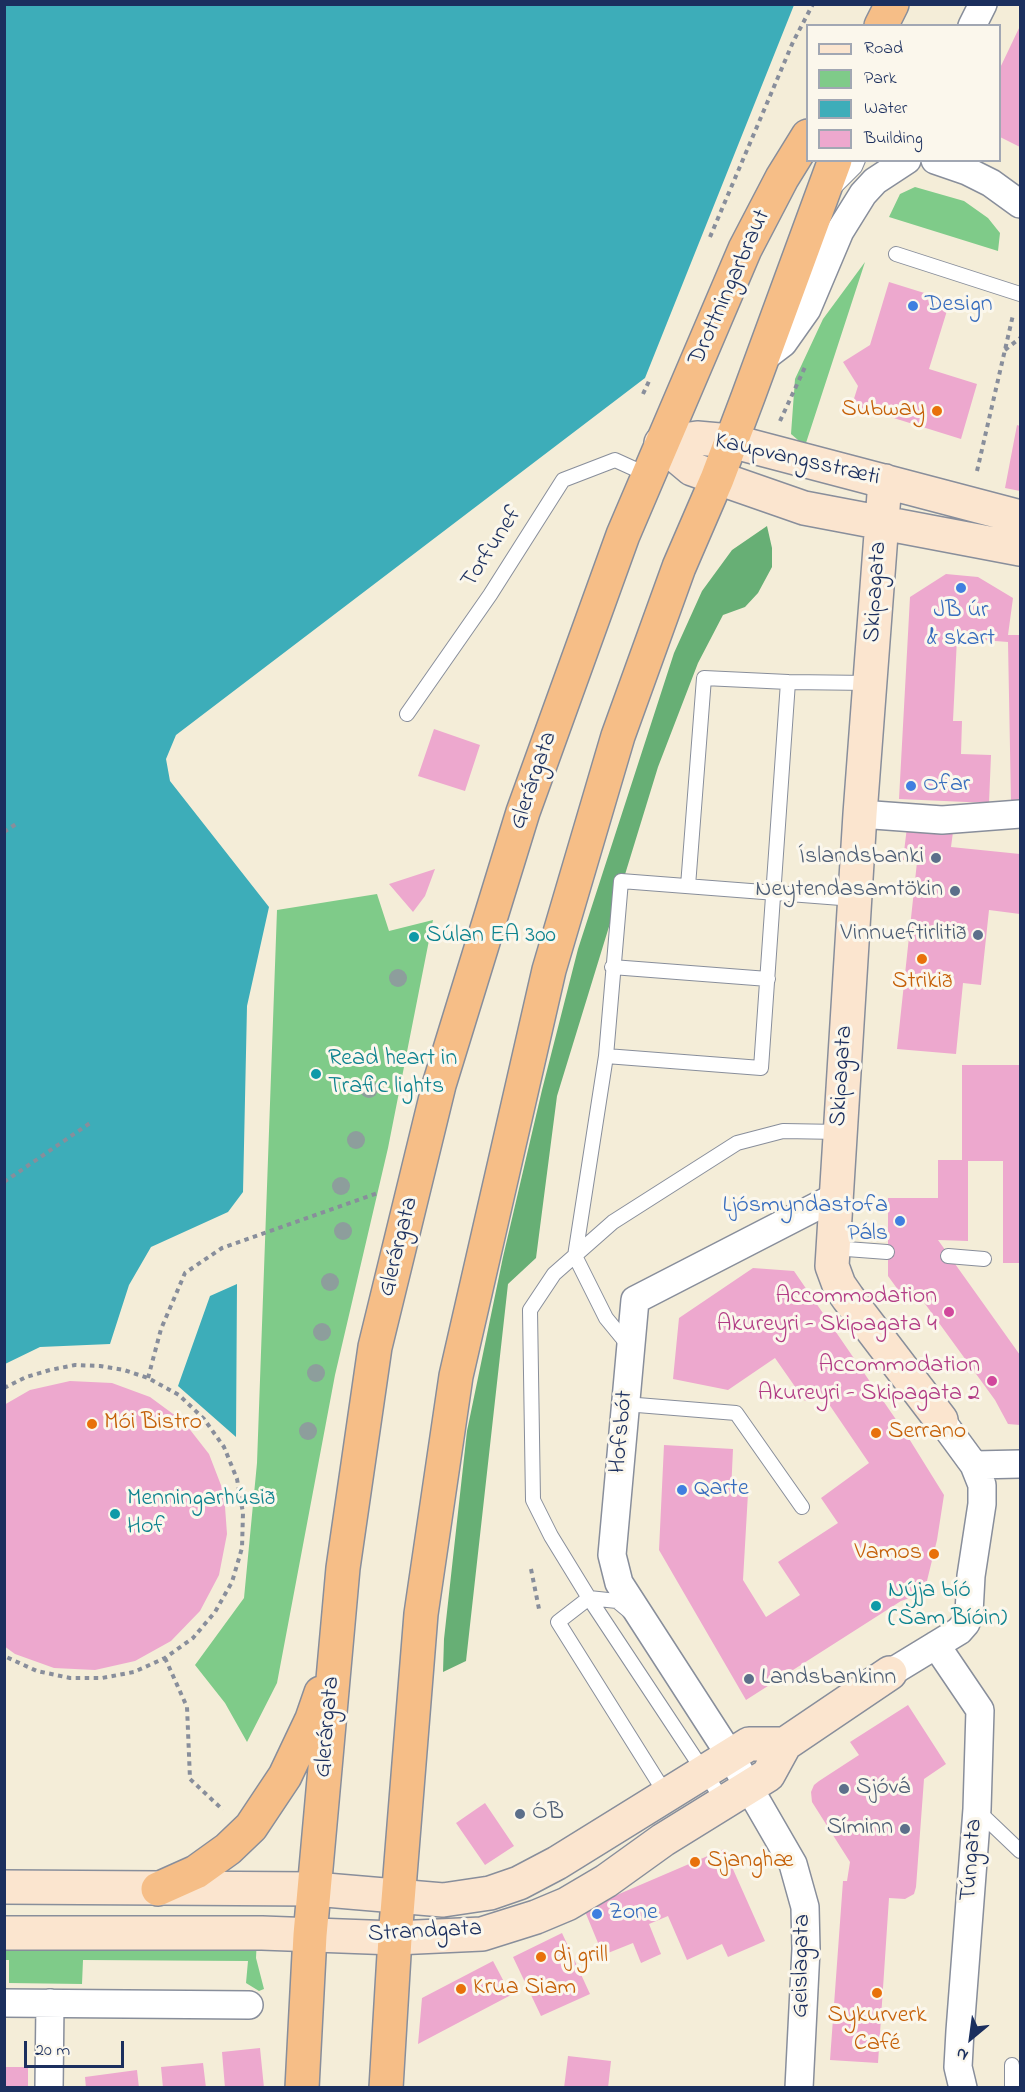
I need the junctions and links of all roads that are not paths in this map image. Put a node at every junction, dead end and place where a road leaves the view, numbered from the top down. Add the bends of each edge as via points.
1 (892, 4) edge
2 (983, 4) edge
3 (882, 24) edge
4 (973, 24) edge
5 (806, 138) edge
6 (834, 162) edge
7 (857, 162) edge
8 (904, 162) edge
9 (941, 162) edge
10 (820, 200) junction
11 (1020, 204) edge
12 (896, 254) dead end
13 (1020, 294) edge
14 (762, 359) junction
15 (731, 441) junction
16 (661, 443) junction
17 (648, 475) junction
18 (717, 479) junction
19 (885, 481) junction
20 (1020, 517) edge
21 (882, 522) junction
22 (1020, 549) edge
23 (788, 682) junction
24 (870, 683) junction
25 (407, 714) dead end
26 (860, 814) junction
27 (1020, 814) edge
28 (688, 886) junction
29 (773, 892) junction
30 (854, 899) junction
31 (612, 967) junction
32 (768, 979) junction
33 (606, 1056) junction
34 (840, 1132) junction
35 (836, 1197) junction
36 (832, 1248) junction
37 (887, 1252) dead end
38 (575, 1256) junction
39 (948, 1256) dead end
40 (984, 1259) dead end
41 (630, 1347) junction
42 (625, 1404) junction
43 (941, 1420) joint
44 (1020, 1464) edge
45 (974, 1465) junction
46 (801, 1507) dead end
47 (589, 1598) junction
48 (643, 1622) junction
49 (966, 1623) joint
50 (936, 1645) junction
51 (335, 1655) junction
52 (890, 1673) joint
53 (785, 1744) junction
54 (718, 1763) junction
55 (736, 1795) junction
56 (667, 1796) junction
57 (977, 1809) junction
58 (1020, 1851) edge
59 (4, 1874) edge
60 (4, 1887) edge
61 (103, 1888) junction
62 (158, 1889) junction
63 (314, 1890) junction
64 (399, 1896) junction
65 (4, 1933) edge
66 (310, 1935) junction
67 (395, 1938) junction
68 (4, 2003) edge
69 (50, 2003) junction
70 (249, 2005) dead end
71 (1012, 2066) dead end
72 (49, 2088) edge
73 (302, 2088) edge
74 (386, 2088) edge
75 (799, 2088) edge
76 (963, 2088) edge
77 (1012, 2088) edge

1 - 3 highway
2 - 4 street
5 - 16 highway, Drottningarbraut via 745,249
6 - 10 highway, Drottningarbraut
7 - 10 lane
8 - 14 street, Drottningarbraut via 874,181 863,194 840,231 807,309 783,343
9 - 11 street via 991,183
10 - 14 highway, Drottningarbraut
12 - 13 lane
14 - 15 highway, Drottningarbraut
15 - 16 street, Kaupvangsstræti via 697,438
15 - 18 highway
15 - 19 street, Kaupvangsstræti
16 - 17 highway, Glerárgata
16 - 18 street, Kaupvangsstræti via 692,469
17 - 25 lane, Torfunef via 615,460 563,480 490,596
17 - 51 highway, Glerárgata via 523,812 439,1085 375,1347 343,1568
18 - 21 street, Kaupvangsstræti via 804,508
18 - 64 highway via 679,567 618,736 549,970 456,1376 421,1614
19 - 20 street, Kaupvangsstræti
19 - 21 street, Skipagata
21 - 22 street, Kaupvangsstræti
21 - 24 street, Skipagata
23 - 24 lane
23 - 28 lane via 704,678
23 - 29 lane
24 - 26 street, Skipagata
26 - 27 street via 942,820
26 - 30 street, Skipagata
28 - 29 lane
28 - 31 lane via 621,881
29 - 30 lane
29 - 32 lane
30 - 34 street, Skipagata
31 - 32 lane
31 - 33 lane
32 - 33 lane via 761,1068
33 - 38 lane
34 - 35 street, Skipagata
34 - 38 lane via 783,1131 737,1143 613,1222
35 - 36 street, Skipagata
35 - 41 street, Hofsbót via 634,1300
36 - 37 lane
36 - 43 street, Skipagata via 832,1266 839,1285
38 - 41 lane via 606,1318
38 - 47 lane via 554,1274 530,1310 533,1500
39 - 40 lane
41 - 42 street, Hofsbót
42 - 46 lane via 736,1413
42 - 48 street, Hofsbót via 612,1555 619,1582
43 - 45 street, Skipagata
44 - 45 street
45 - 49 street, Skipagata via 982,1485 982,1504
47 - 48 lane via 616,1601
47 - 54 lane
47 - 56 lane via 558,1622
48 - 54 street, Hofsbót
49 - 50 street, Strandgata
50 - 52 street, Strandgata
50 - 57 street, Túngata via 980,1710
51 - 62 highway via 312,1719 289,1766 250,1827 196,1872
51 - 63 highway, Glerárgata
52 - 53 street, Strandgata
53 - 54 street, Strandgata via 749,1744
53 - 55 street, Strandgata via 768,1775
54 - 55 street, Geislagata
54 - 56 street, Strandgata
55 - 67 street, Strandgata via 606,1881 536,1917 482,1934
55 - 75 street, Geislagata via 793,1864 805,1907
56 - 64 street, Strandgata via 519,1883 490,1893 443,1900
57 - 58 lane
57 - 76 street, Túngata via 958,2067
59 - 61 lane via 88,1875
60 - 61 street, Strandgata
61 - 62 street, Strandgata
62 - 63 street, Strandgata
63 - 64 street, Strandgata
63 - 66 highway, Glerárgata
64 - 67 highway
65 - 66 street, Strandgata
66 - 67 street, Strandgata
66 - 73 highway, Glerárgata
67 - 74 highway
68 - 69 street
69 - 70 street
69 - 72 street
71 - 77 lane

